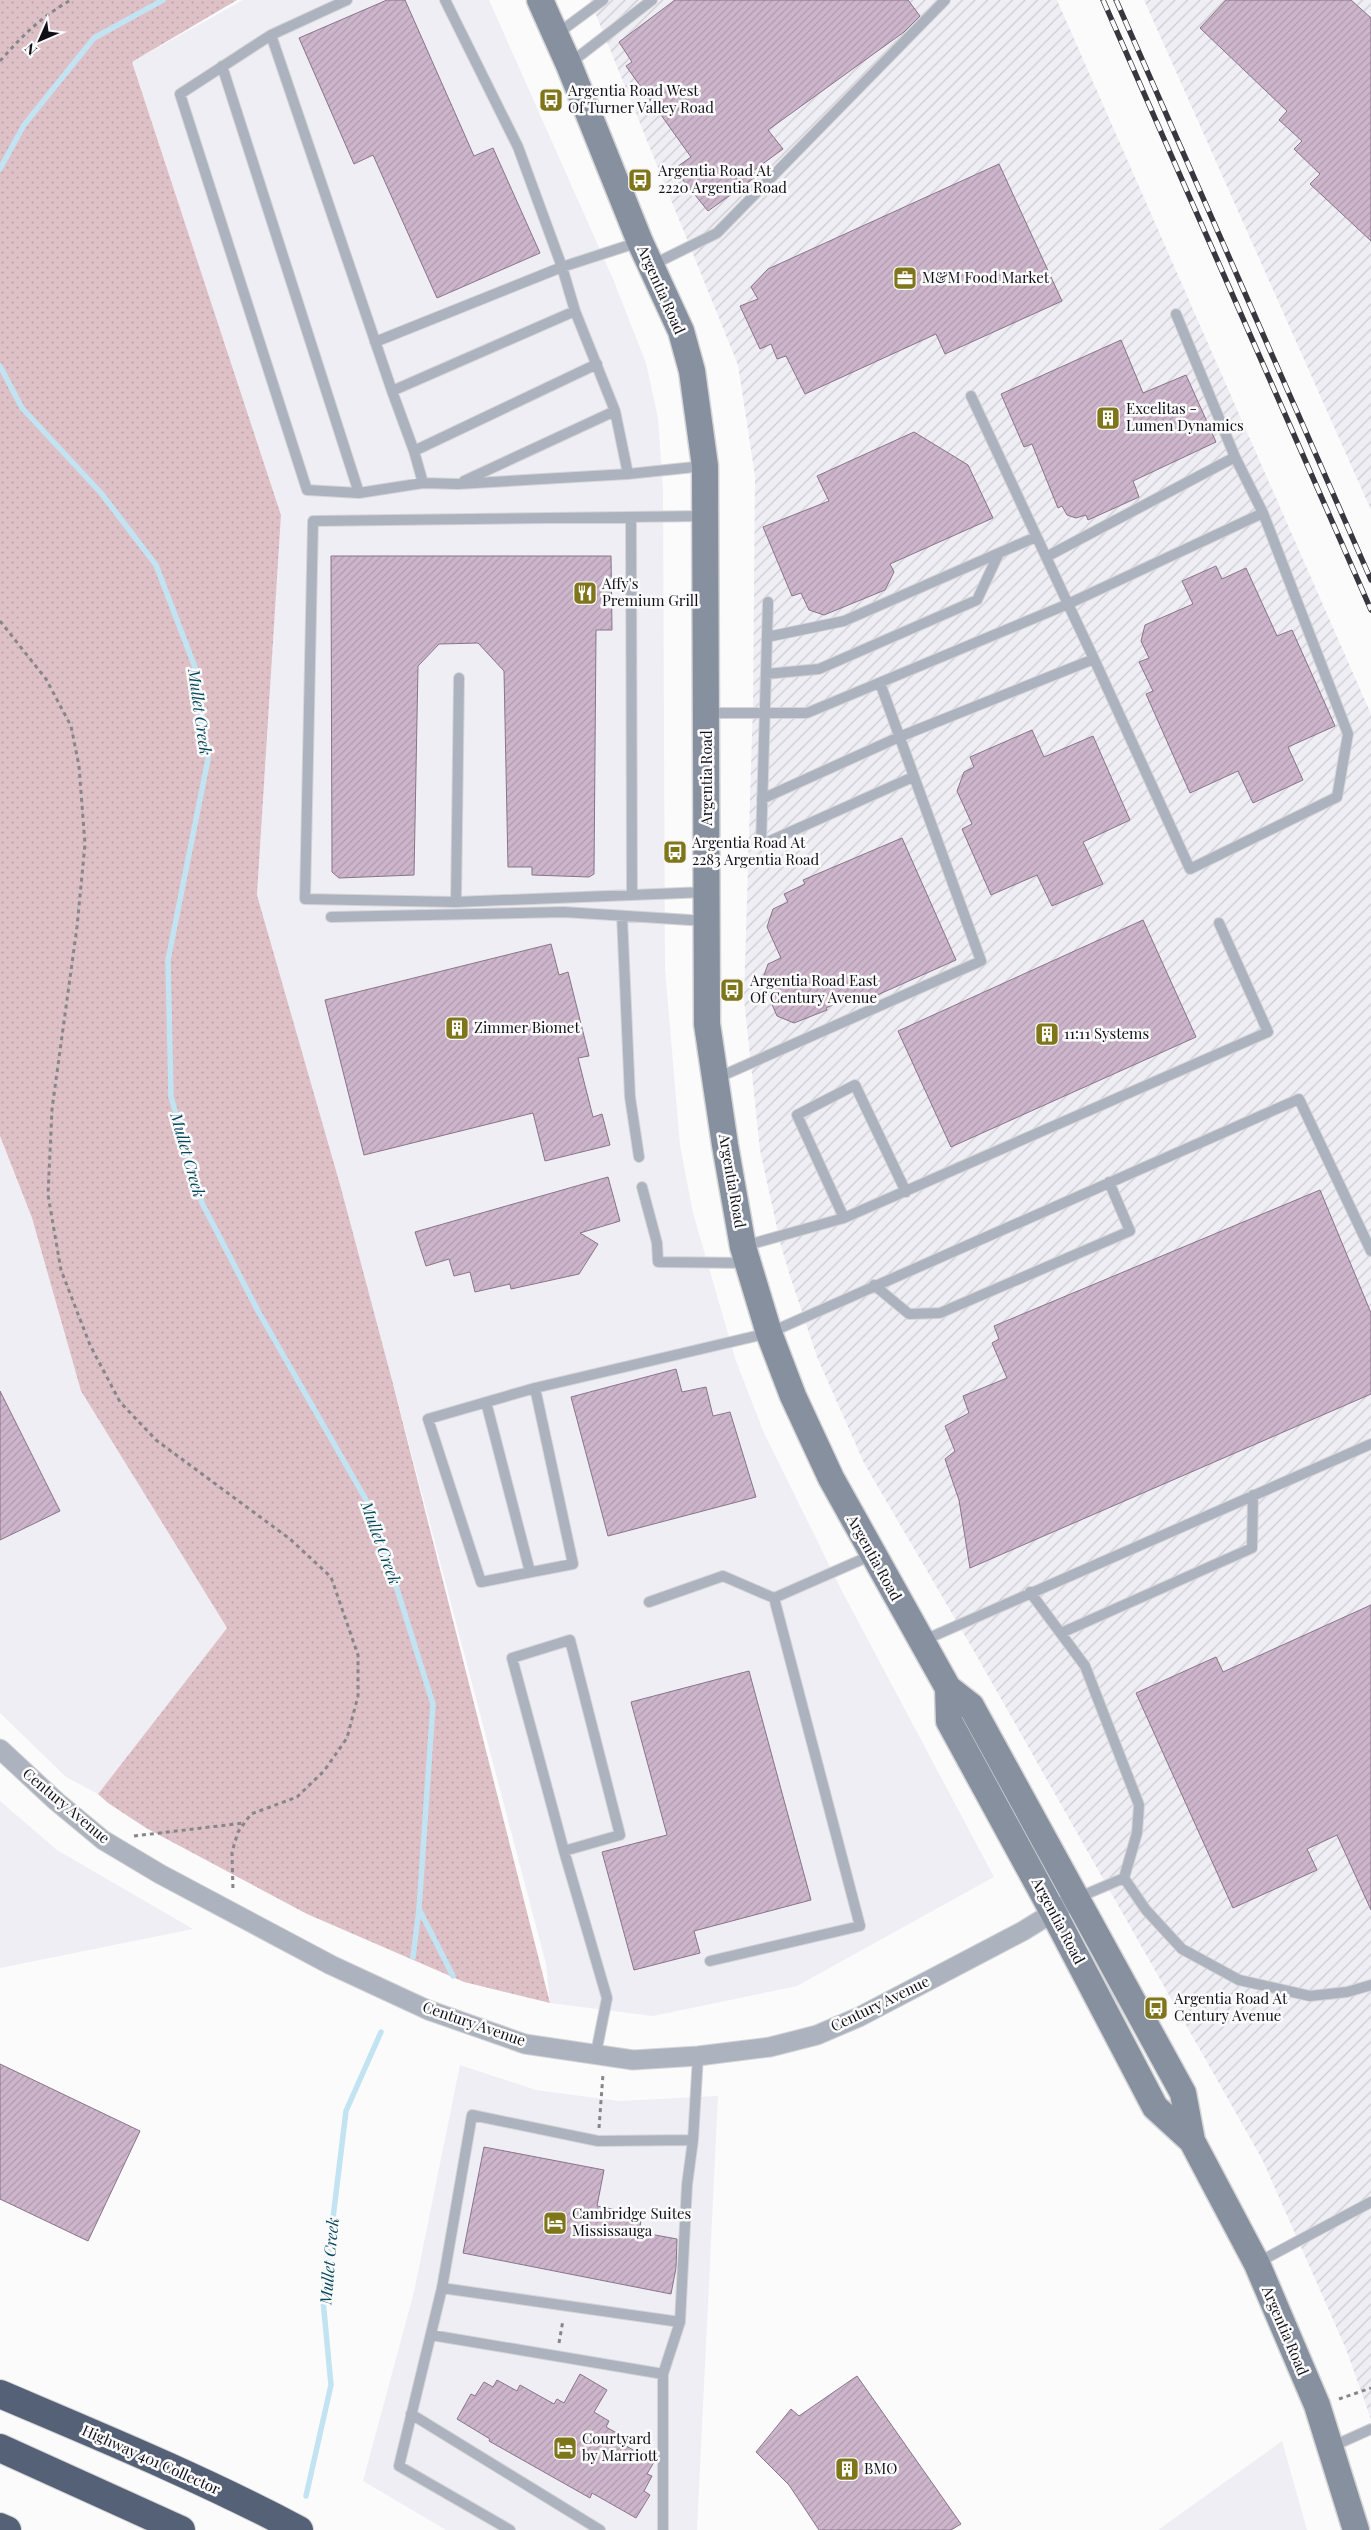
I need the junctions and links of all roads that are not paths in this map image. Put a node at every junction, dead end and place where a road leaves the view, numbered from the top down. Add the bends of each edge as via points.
1 (347, 0) edge
2 (445, 0) edge
3 (540, 0) edge
4 (603, 0) edge
5 (652, 0) edge
6 (945, 0) edge
7 (271, 35) junction
8 (556, 35) junction
9 (568, 65) junction
10 (222, 66) junction
11 (640, 242) junction
12 (652, 265) junction
13 (562, 267) junction
14 (575, 311) junction
15 (1176, 314) dead end
16 (375, 342) junction
17 (597, 364) junction
18 (392, 391) junction
19 (971, 396) dead end
20 (615, 411) junction
21 (414, 451) junction
22 (1236, 457) junction
23 (705, 466) junction
24 (628, 474) junction
25 (424, 484) junction
26 (458, 484) junction
27 (359, 493) junction
28 (1263, 513) junction
29 (706, 516) junction
30 (631, 517) junction
31 (1036, 537) junction
32 (999, 553) junction
33 (1046, 557) junction
34 (768, 602) dead end
35 (1068, 604) junction
36 (767, 637) junction
37 (1094, 659) junction
38 (766, 674) junction
39 (459, 678) dead end
40 (880, 682) junction
41 (707, 713) junction
42 (765, 713) junction
43 (899, 737) junction
44 (913, 776) junction
45 (762, 799) junction
46 (706, 892) junction
47 (632, 895) junction
48 (456, 902) junction
49 (622, 916) junction
50 (332, 918) dead end
51 (707, 921) junction
52 (1219, 923) dead end
53 (717, 1078) junction
54 (639, 1158) dead end
55 (1109, 1182) junction
56 (642, 1186) dead end
57 (906, 1192) junction
58 (844, 1218) junction
59 (1371, 1251) edge
60 (746, 1255) junction
61 (874, 1285) junction
62 (769, 1332) junction
63 (535, 1388) junction
64 (486, 1402) junction
65 (1371, 1444) edge
66 (1253, 1494) junction
67 (872, 1555) junction
68 (530, 1572) junction
69 (1030, 1592) junction
70 (774, 1598) junction
71 (649, 1602) dead end
72 (1061, 1633) junction
73 (921, 1641) junction
74 (948, 1688) junction
75 (0, 1749) edge
76 (564, 1851) junction
77 (1124, 1878) junction
78 (1075, 1899) junction
79 (1053, 1912) junction
80 (710, 1961) dead end
81 (1371, 1985) edge
82 (600, 2054) junction
83 (698, 2056) junction
84 (693, 2140) junction
85 (1192, 2141) junction
86 (1371, 2202) edge
87 (1257, 2264) junction
88 (442, 2288) junction
89 (680, 2322) junction
90 (431, 2335) junction
91 (663, 2374) junction
92 (0, 2381) edge
93 (0, 2394) edge
94 (411, 2414) junction
95 (1371, 2428) edge
96 (123, 2446) junction
97 (1330, 2447) junction
98 (0, 2448) edge
99 (0, 2527) edge
100 (7, 2530) edge
101 (181, 2530) edge
102 (300, 2530) edge
103 (510, 2530) edge
104 (600, 2530) edge
105 (663, 2530) edge
106 (1356, 2530) edge

1 - 7 lane
2 - 13 lane via 518,146
3 - 8 street, Argentia Road
4 - 8 lane
5 - 9 lane
6 - 12 lane via 717,233
7 - 10 lane
7 - 16 lane
8 - 9 street, Argentia Road
9 - 11 street, Argentia Road
10 - 27 lane
10 - 27 lane via 180,94 186,113 307,490
11 - 12 street, Argentia Road
11 - 13 lane
12 - 23 street, Argentia Road via 683,339 692,371
13 - 14 lane
13 - 16 lane
14 - 17 lane
14 - 18 lane
15 - 22 lane
16 - 18 lane
17 - 20 lane
17 - 21 lane
18 - 21 lane
19 - 31 lane
20 - 24 lane
20 - 26 lane
21 - 25 lane
22 - 28 lane
22 - 33 lane
23 - 24 lane
23 - 29 street, Argentia Road
24 - 26 lane
25 - 26 lane
25 - 27 lane
28 - 35 lane
28 - 37 lane via 1348,734 1337,797 1190,869
29 - 30 lane
29 - 41 street, Argentia Road
30 - 47 lane
30 - 48 lane via 313,521 305,899
31 - 32 lane
31 - 33 lane
32 - 36 lane via 844,621
32 - 38 lane via 977,600 819,669
33 - 35 lane
34 - 36 lane
35 - 37 lane
35 - 40 lane
36 - 38 lane
37 - 43 lane
38 - 42 lane
39 - 48 lane
40 - 42 lane via 806,713
40 - 43 lane
41 - 42 lane
41 - 46 street, Argentia Road
42 - 45 lane
43 - 44 lane
43 - 45 lane
44 - 45 lane via 761,845
44 - 53 lane via 981,961
46 - 47 lane
46 - 51 street, Argentia Road
47 - 48 lane
49 - 50 lane via 564,912
49 - 51 lane
49 - 54 lane via 630,1097
51 - 53 street, Argentia Road via 708,1024
52 - 57 lane via 1268,1032
53 - 60 street, Argentia Road via 725,1145
55 - 59 lane via 1299,1099
55 - 61 lane
55 - 61 lane via 1130,1231 1112,1239 940,1313 908,1314
56 - 60 lane via 657,1243 658,1262
57 - 58 lane
57 - 58 lane via 855,1085 796,1115
58 - 60 lane
60 - 62 street, Argentia Road
61 - 62 lane
62 - 63 lane
62 - 67 street, Argentia Road via 793,1396
63 - 64 lane
63 - 68 lane via 573,1564
64 - 68 lane
64 - 68 lane via 428,1419 481,1582
65 - 66 lane
66 - 69 lane
66 - 72 lane via 1252,1548
67 - 70 lane
67 - 73 street, Argentia Road
69 - 72 lane
69 - 73 lane
70 - 71 lane via 723,1576
70 - 80 lane via 860,1926
72 - 77 lane via 1086,1666 1139,1804 1137,1833
73 - 74 street, Argentia Road
74 - 78 street, Argentia Road via 971,1706
74 - 79 street, Argentia Road via 949,1721
75 - 82 street, Century Avenue via 103,1840 331,1965 428,2010 525,2044
76 - 76 lane via 512,1658 570,1640 620,1835
76 - 82 lane via 607,1998
77 - 78 lane
77 - 81 lane via 1146,1910 1182,1949 1239,1980 1310,1996 1348,1992
78 - 79 street, Century Avenue
78 - 85 street, Argentia Road via 1183,2094
79 - 83 street, Century Avenue via 868,2013 817,2035 770,2047
79 - 85 street, Argentia Road via 1155,2107
82 - 83 street, Century Avenue via 634,2060
83 - 84 lane
84 - 88 lane via 598,2141 472,2115
84 - 89 lane via 687,2185
85 - 87 street, Argentia Road
86 - 87 lane
87 - 97 street, Argentia Road via 1317,2405
88 - 89 lane
88 - 90 lane
89 - 91 lane
90 - 91 lane
90 - 94 lane
91 - 105 lane
92 - 96 highway
93 - 96 highway, Highway 401 Collector
94 - 103 lane via 399,2466
94 - 104 lane
95 - 97 lane
96 - 102 highway, Highway 401 Collector
97 - 106 street, Argentia Road
98 - 101 highway
99 - 100 highway

